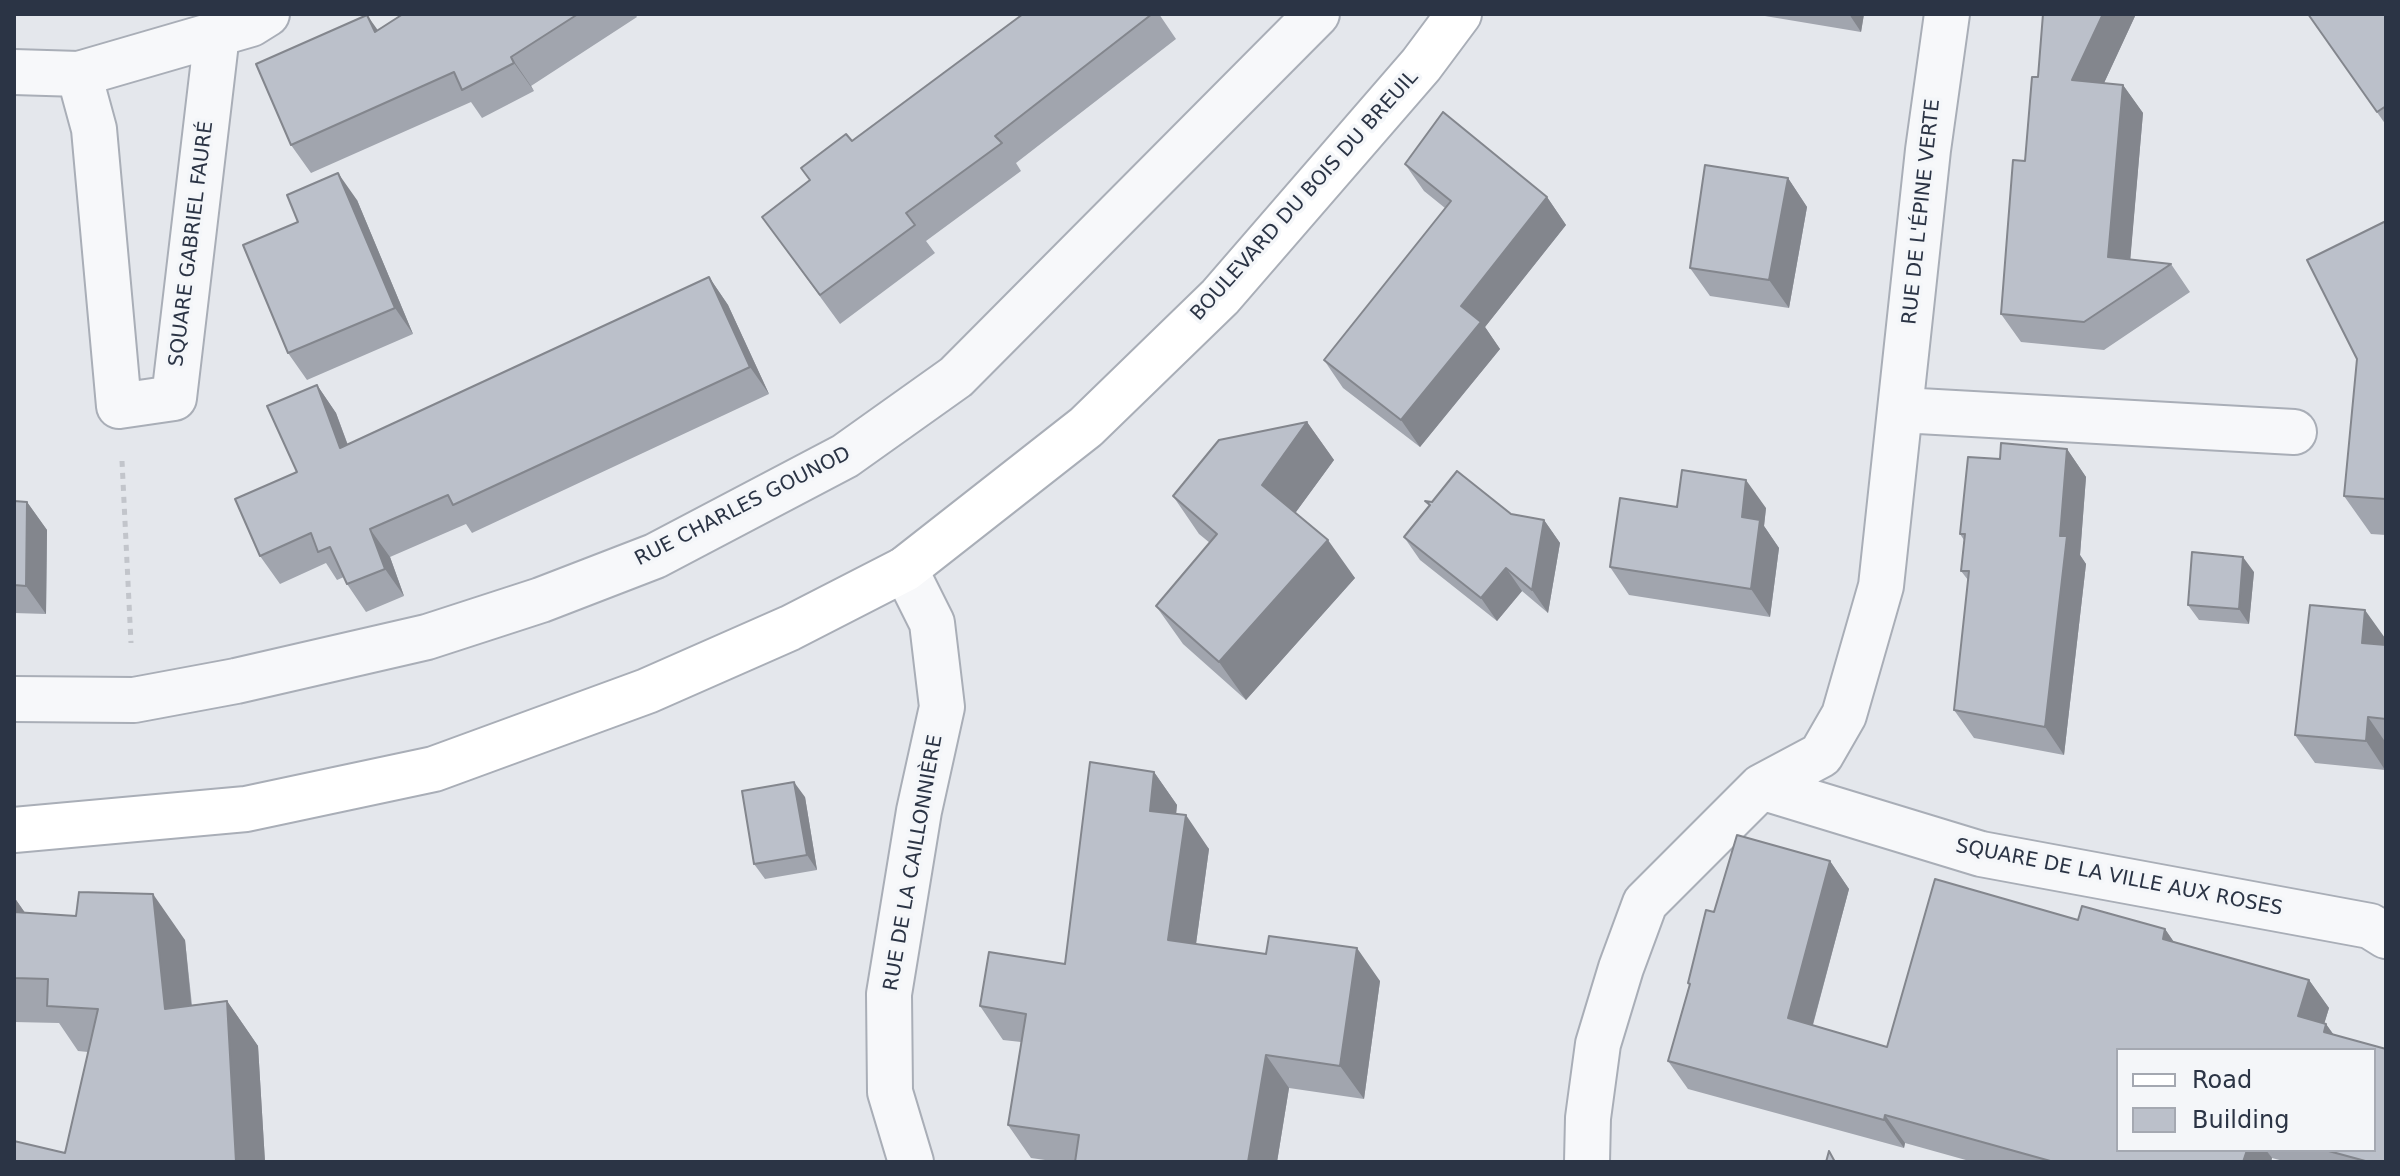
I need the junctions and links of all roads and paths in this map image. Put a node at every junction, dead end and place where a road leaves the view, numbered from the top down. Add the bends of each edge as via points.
1 (267, 14) edge
2 (1317, 14) edge
3 (1459, 14) edge
4 (1947, 14) edge
5 (217, 34) junction
6 (14, 72) edge
7 (79, 74) junction
8 (119, 406) junction
9 (1901, 410) junction
10 (2294, 432) dead end
11 (905, 569) junction
12 (14, 699) edge
13 (134, 700) junction
14 (1761, 787) junction
15 (14, 830) edge
16 (2386, 936) edge
17 (911, 1162) edge
18 (1587, 1162) edge

1 - 5 street
2 - 13 street, RUE CHARLES GOUNOD via 956,377 845,456 655,556 541,600 427,637
3 - 11 main road, BOULEVARD DU BOIS DU BREUIL via 1220,297 1086,427
4 - 9 street, RUE DE L'ÉPINE VERTE
5 - 7 street
5 - 8 street, SQUARE GABRIEL FAURÉ via 174,398
6 - 7 street
7 - 8 street via 94,129
8 - 13 path
9 - 10 street
9 - 14 street, RUE DE L'ÉPINE VERTE via 1881,586 1844,715 1821,755
11 - 15 main road, BOULEVARD DU BOIS DU BREUIL via 790,628 647,691 434,769 246,809
11 - 17 street, RUE DE LA CAILLONNIÈRE via 932,623 942,707 889,994 890,1092
12 - 13 street, RUE CHARLES GOUNOD
14 - 16 street, SQUARE DE LA VILLE AUX ROSES via 1981,854 2370,926
14 - 18 street, RUE DE L'ÉPINE VERTE via 1645,903 1598,1044

